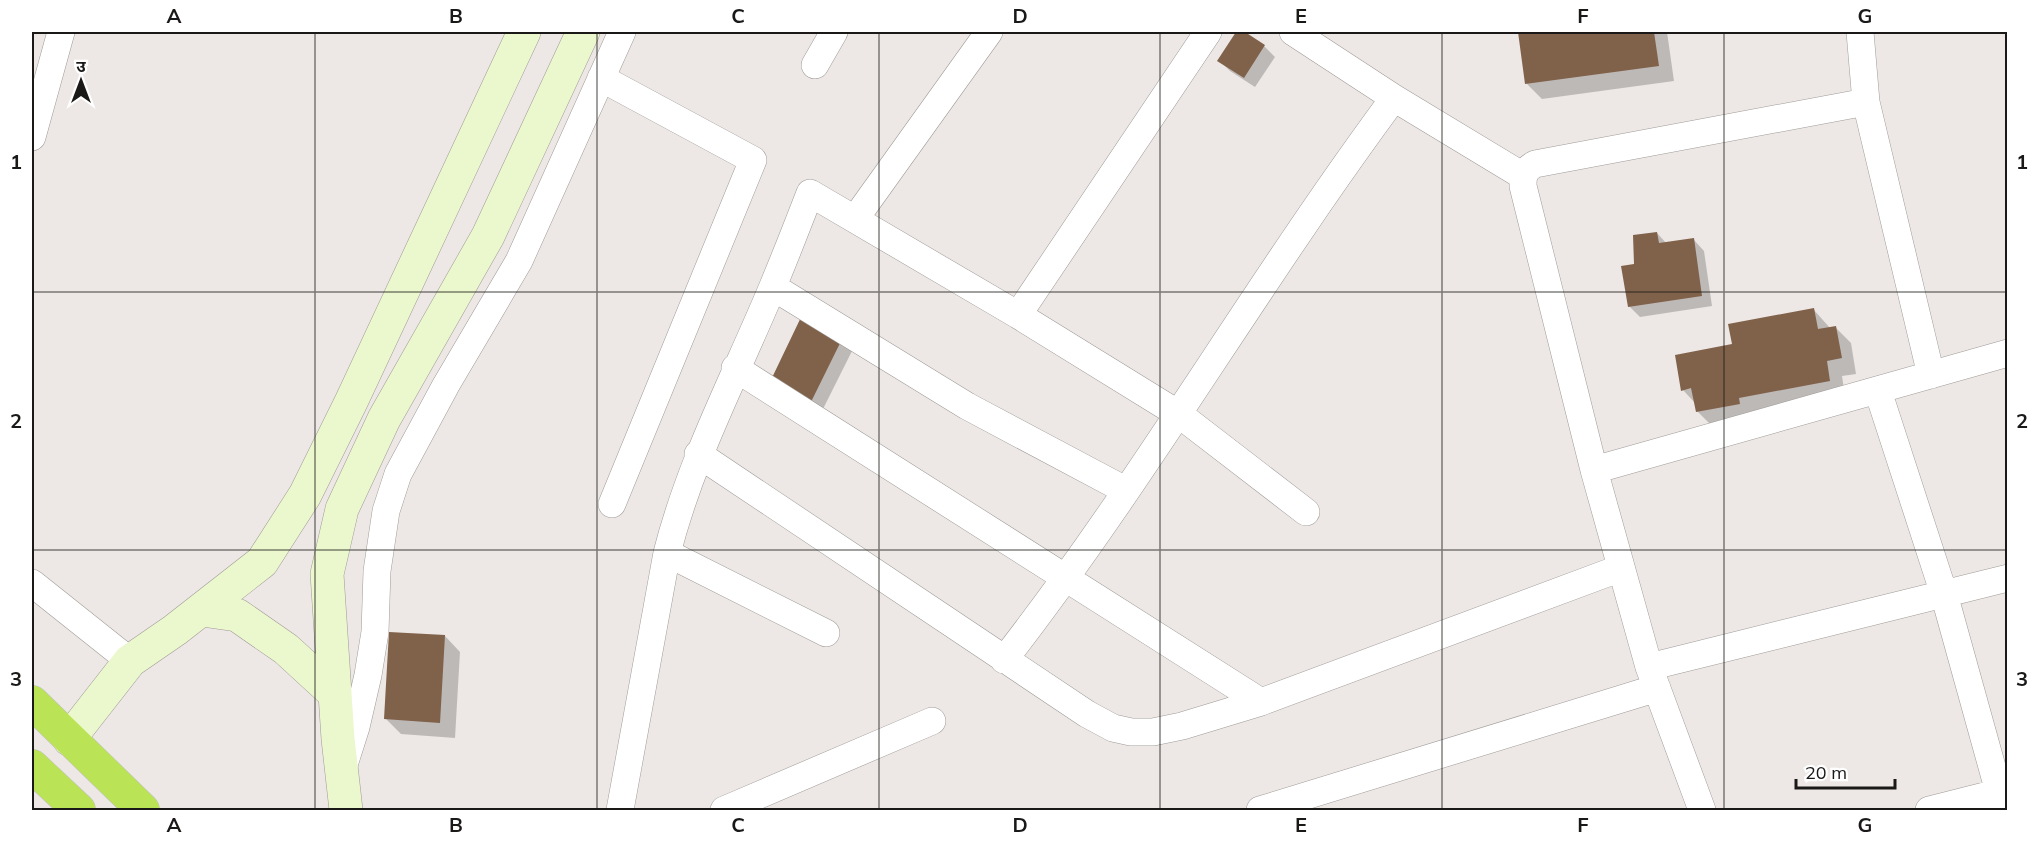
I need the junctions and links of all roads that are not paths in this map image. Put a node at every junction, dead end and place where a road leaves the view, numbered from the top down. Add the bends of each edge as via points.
1 (61, 32) edge
2 (524, 32) edge
3 (583, 32) edge
4 (622, 32) edge
5 (834, 32) edge
6 (989, 32) edge
7 (1209, 32) edge
8 (1293, 32) edge
9 (1860, 32) edge
10 (815, 64) dead end
11 (601, 78) junction
12 (1394, 98) junction
13 (1866, 102) junction
14 (32, 137) edge
15 (1523, 176) junction
16 (855, 219) junction
17 (773, 287) junction
18 (1018, 315) junction
19 (2007, 353) edge
20 (735, 368) junction
21 (1931, 375) junction
22 (1878, 391) junction
23 (351, 402) junction
24 (1180, 415) junction
25 (384, 419) junction
26 (698, 454) junction
27 (1594, 470) junction
28 (1125, 490) junction
29 (612, 504) dead end
30 (1306, 512) dead end
31 (667, 553) junction
32 (1621, 568) junction
33 (1068, 578) junction
34 (2007, 578) edge
35 (32, 583) edge
36 (1944, 594) junction
37 (202, 610) junction
38 (825, 633) dead end
39 (1004, 660) junction
40 (130, 661) junction
41 (1653, 678) junction
42 (335, 694) junction
43 (32, 702) edge
44 (1261, 702) junction
45 (932, 721) dead end
46 (69, 739) junction
47 (32, 766) edge
48 (341, 772) junction
49 (2004, 798) edge
50 (79, 810) edge
51 (143, 810) edge
52 (346, 810) edge
53 (620, 810) edge
54 (724, 810) edge
55 (1260, 810) edge
56 (1702, 810) edge
57 (1929, 810) edge

1 - 14 street
2 - 23 street
3 - 25 street via 488,236
4 - 11 street
5 - 10 street
6 - 16 street
7 - 18 street
8 - 12 street
9 - 13 street
11 - 29 street via 753,160
11 - 48 street via 519,261 398,474 384,520 368,675
12 - 15 street
12 - 24 street via 1335,179
13 - 15 street via 1535,164
13 - 21 street
15 - 27 street
16 - 17 street via 810,193
16 - 18 street
17 - 20 street
17 - 28 street via 967,406
18 - 24 street
19 - 21 street
20 - 26 street
20 - 33 street
21 - 22 street
22 - 27 street
22 - 36 street
23 - 25 street
23 - 37 street via 305,495 262,562
24 - 28 street
24 - 30 street
25 - 42 street via 342,509 327,574
26 - 31 street
26 - 39 street
27 - 32 street
28 - 33 street
31 - 38 street
31 - 53 street
32 - 41 street
32 - 44 street
33 - 39 street
33 - 44 street
34 - 36 street
35 - 40 street
36 - 41 street
36 - 49 street
37 - 40 street
37 - 42 street via 237,615 286,649
39 - 44 street via 1087,714 1113,728 1131,732 1182,726
40 - 46 street
41 - 55 street
41 - 56 street
42 - 48 street
43 - 46 highway
45 - 54 street
46 - 51 highway
47 - 50 highway
48 - 52 street
49 - 57 street

